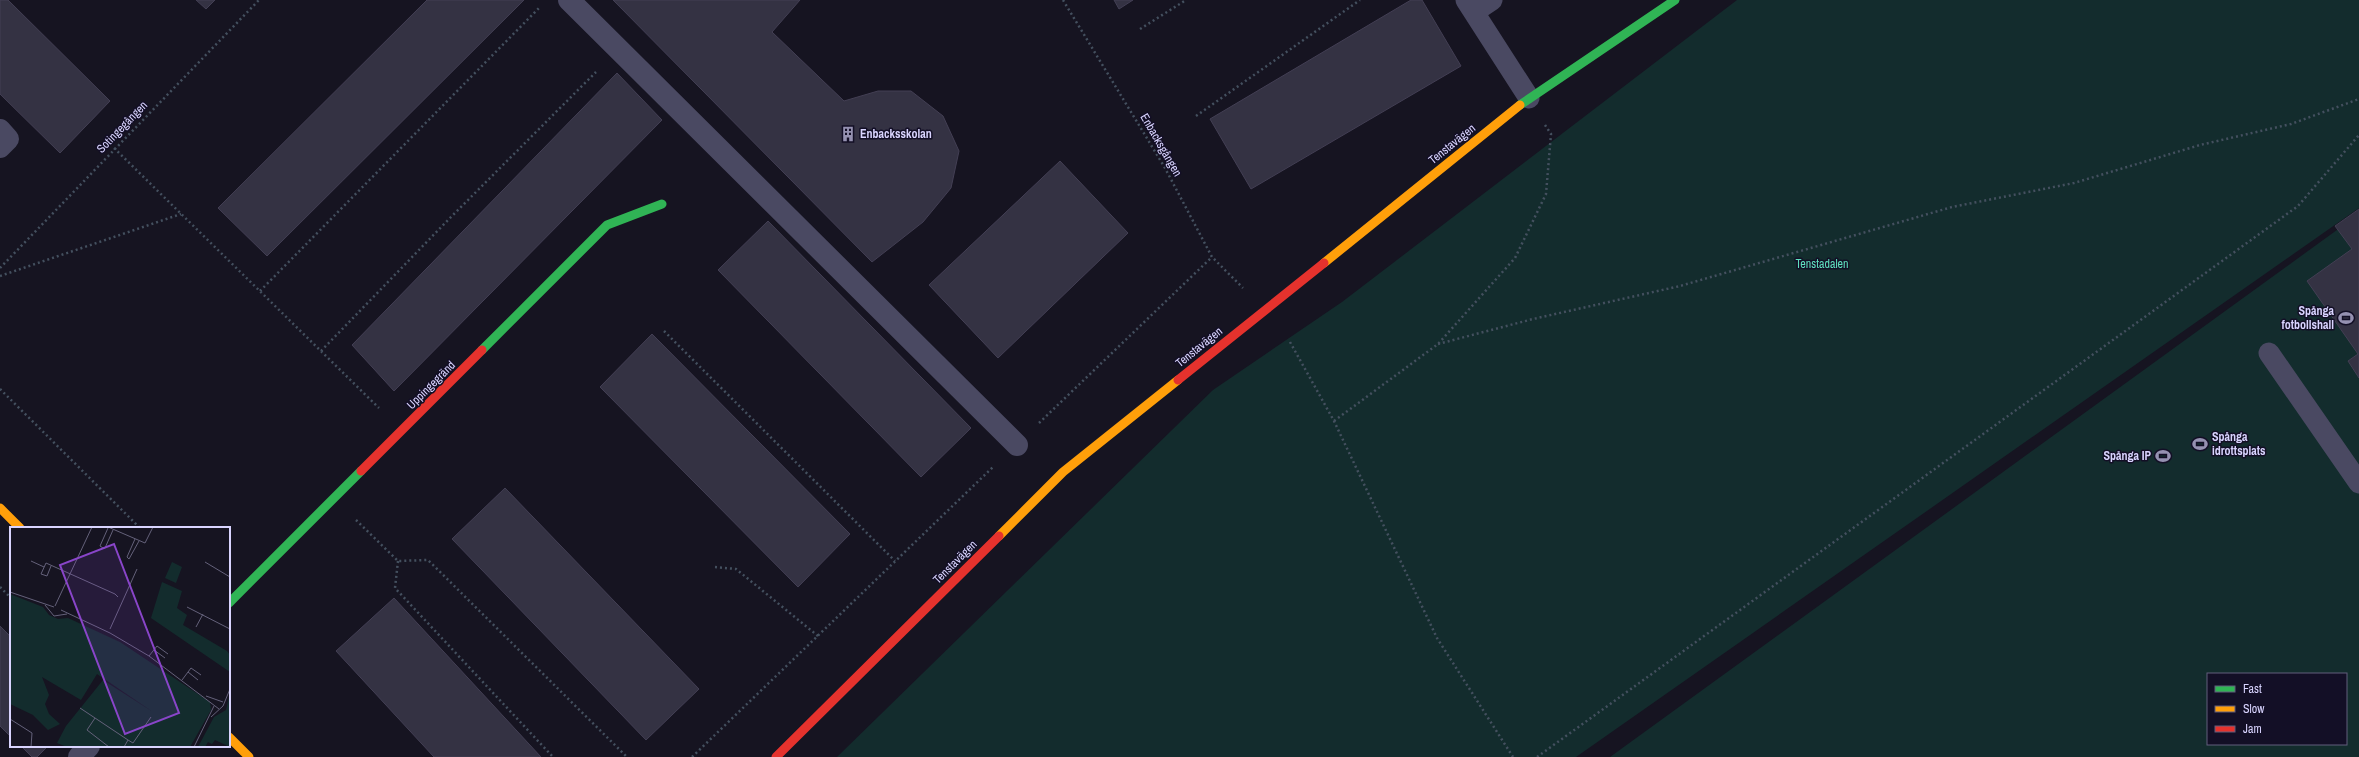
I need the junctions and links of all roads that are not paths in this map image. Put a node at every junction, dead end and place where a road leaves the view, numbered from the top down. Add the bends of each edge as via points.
1 (569, 0) edge
2 (1492, 0) edge
3 (1675, 0) edge
4 (1470, 6) edge
5 (1529, 98) junction
6 (0, 130) edge
7 (0, 147) edge
8 (662, 204) dead end
9 (2269, 354) dead end
10 (1017, 445) road end
11 (2359, 483) edge
12 (0, 508) edge
13 (19, 527) edge
14 (230, 601) edge
15 (230, 738) edge
16 (88, 747) edge
17 (79, 757) edge
18 (249, 757) edge
19 (776, 757) edge

1 - 10 street
2 - 4 lane
3 - 5 street, Tenstavägen
4 - 5 lane
5 - 19 street, Tenstavägen via 1063,472
6 - 7 street via 8,138
8 - 14 street, Uppingegränd via 607,225
9 - 11 lane
12 - 13 street
15 - 18 street
16 - 17 street

